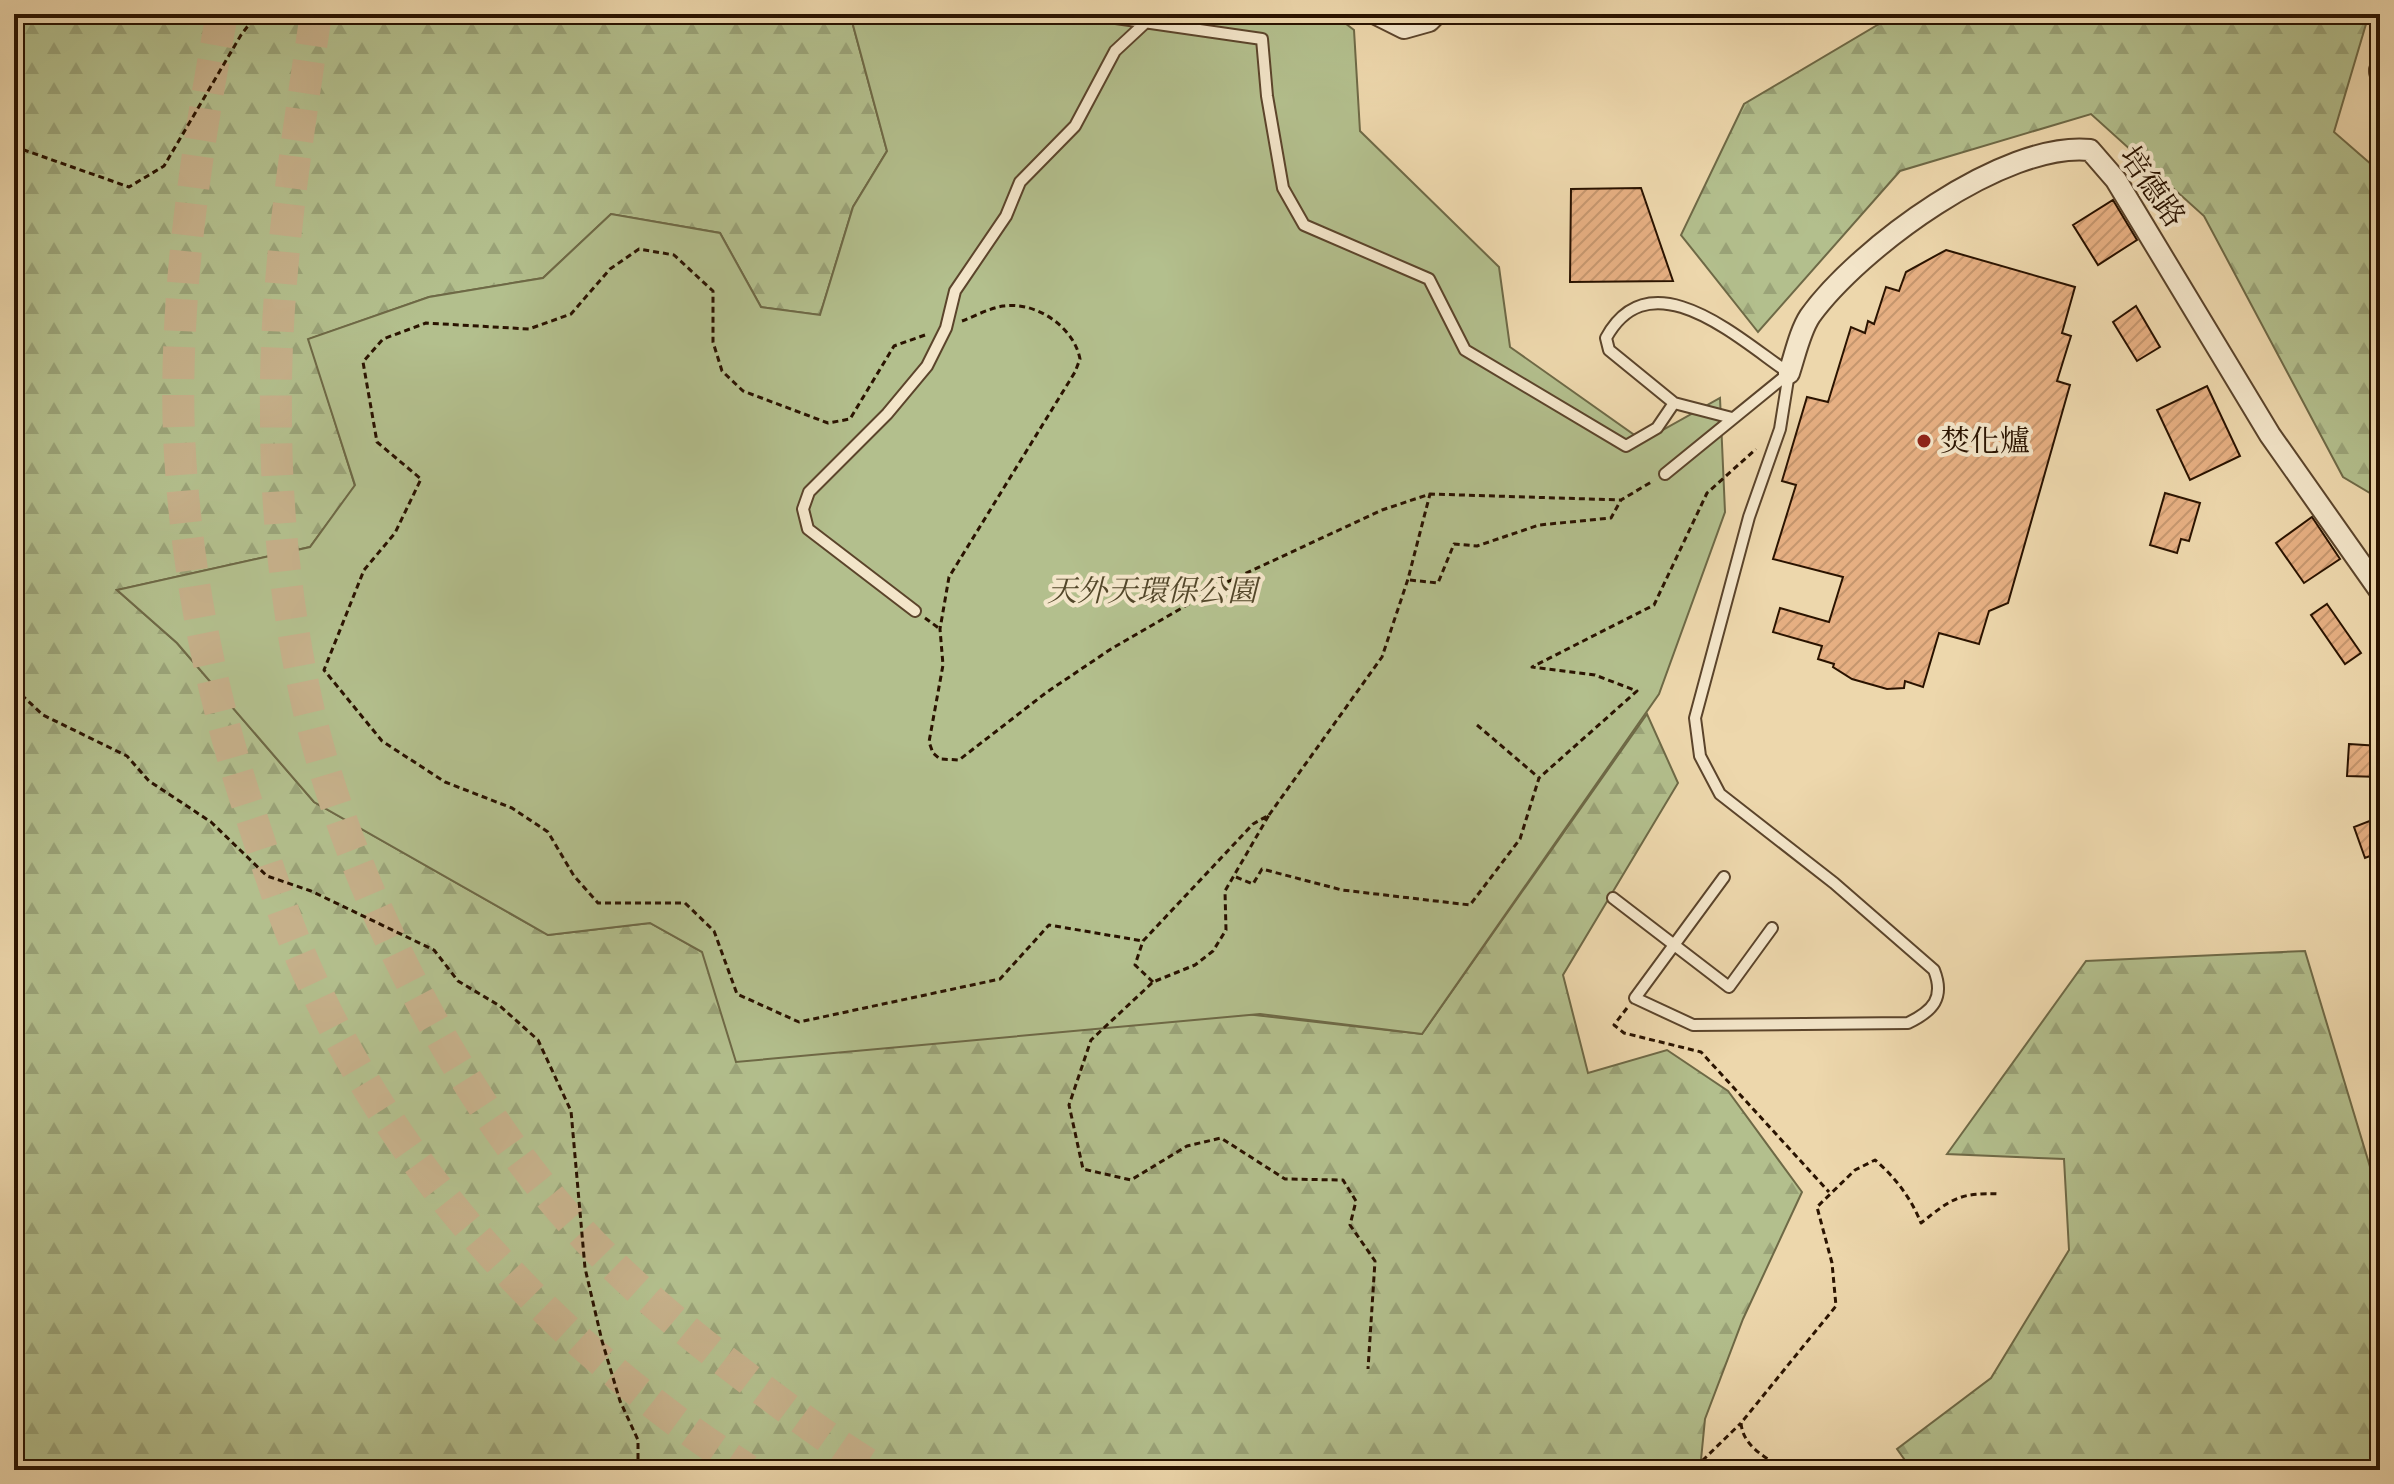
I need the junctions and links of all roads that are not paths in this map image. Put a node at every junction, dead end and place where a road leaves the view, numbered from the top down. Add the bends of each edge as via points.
1 (1088, 14) edge
2 (1162, 14) edge
3 (1376, 14) edge
4 (1436, 14) edge
5 (1144, 24) junction
6 (1789, 373) junction
7 (1674, 403) junction
8 (1732, 418) junction
9 (1665, 474) road end
10 (2380, 591) edge
11 (915, 611) dead end
12 (1724, 877) dead end
13 (1613, 898) dead end
14 (1772, 928) dead end
15 (1674, 944) junction

1 - 5 lane
2 - 5 lane
3 - 4 street via 1404,28
5 - 7 lane via 1262,39 1283,188 1304,225 1429,279 1465,350 1626,446 1657,428
5 - 11 lane via 1115,51 1075,126 1020,182 1006,216 955,291 946,328 927,366 809,492 803,509 808,529
6 - 7 lane via 1694,309 1676,302 1638,307 1614,323 1606,338 1609,350
6 - 8 lane
6 - 10 street, 培德路 via 1808,319 1846,275 1903,226 1957,192 2036,155 2067,148 2090,150 2116,180 2270,435
6 - 15 lane via 1780,429 1749,517 1695,718 1700,756 1720,794 1934,970 1940,984 1938,999 1927,1014 1908,1023 1693,1025 1635,998
7 - 8 lane
8 - 9 lane
12 - 15 lane
13 - 15 lane
14 - 15 lane via 1729,987

